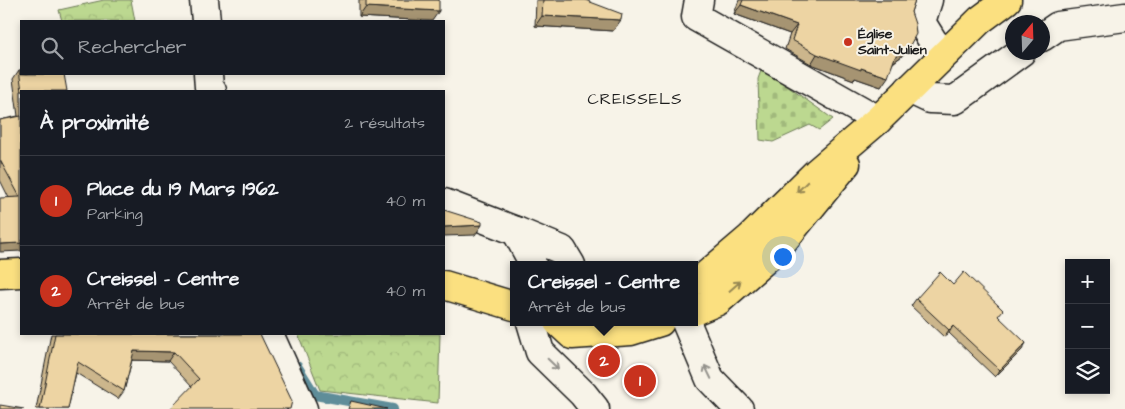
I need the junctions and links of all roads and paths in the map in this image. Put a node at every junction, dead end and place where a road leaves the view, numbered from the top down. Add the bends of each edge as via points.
1 (204, 0) edge
2 (699, 0) edge
3 (928, 0) edge
4 (1007, 0) edge
5 (1125, 17) edge
6 (206, 20) edge
7 (1050, 32) edge
8 (948, 52) junction
9 (1010, 60) edge
10 (208, 75) edge
11 (909, 89) junction
12 (211, 90) edge
13 (878, 120) junction
14 (445, 203) edge
15 (516, 231) junction
16 (531, 261) edge
17 (569, 261) edge
18 (20, 273) edge
19 (0, 274) edge
20 (698, 280) edge
21 (445, 285) edge
22 (510, 305) edge
23 (698, 309) edge
24 (532, 326) edge
25 (562, 326) edge
26 (648, 326) edge
27 (688, 326) edge
28 (269, 335) edge
29 (303, 409) edge
30 (595, 409) edge
31 (739, 409) edge

1 - 6 street
2 - 13 street via 696,17
3 - 8 street via 921,22 934,43
4 - 8 main road via 980,20
5 - 7 street via 1058,26
8 - 11 main road
9 - 11 street via 955,100 930,99
10 - 12 street
11 - 13 main road
13 -> 20 main road via 817,172 750,238
23 -> 13 main road via 718,301 775,251
14 - 15 street
15 - 16 street
15 - 17 street via 562,250
18 - 19 main road
21 - 22 main road
24 -> 30 street via 540,352
25 - 26 main road via 572,335 632,331
31 -> 27 street via 710,378
28 - 29 street

